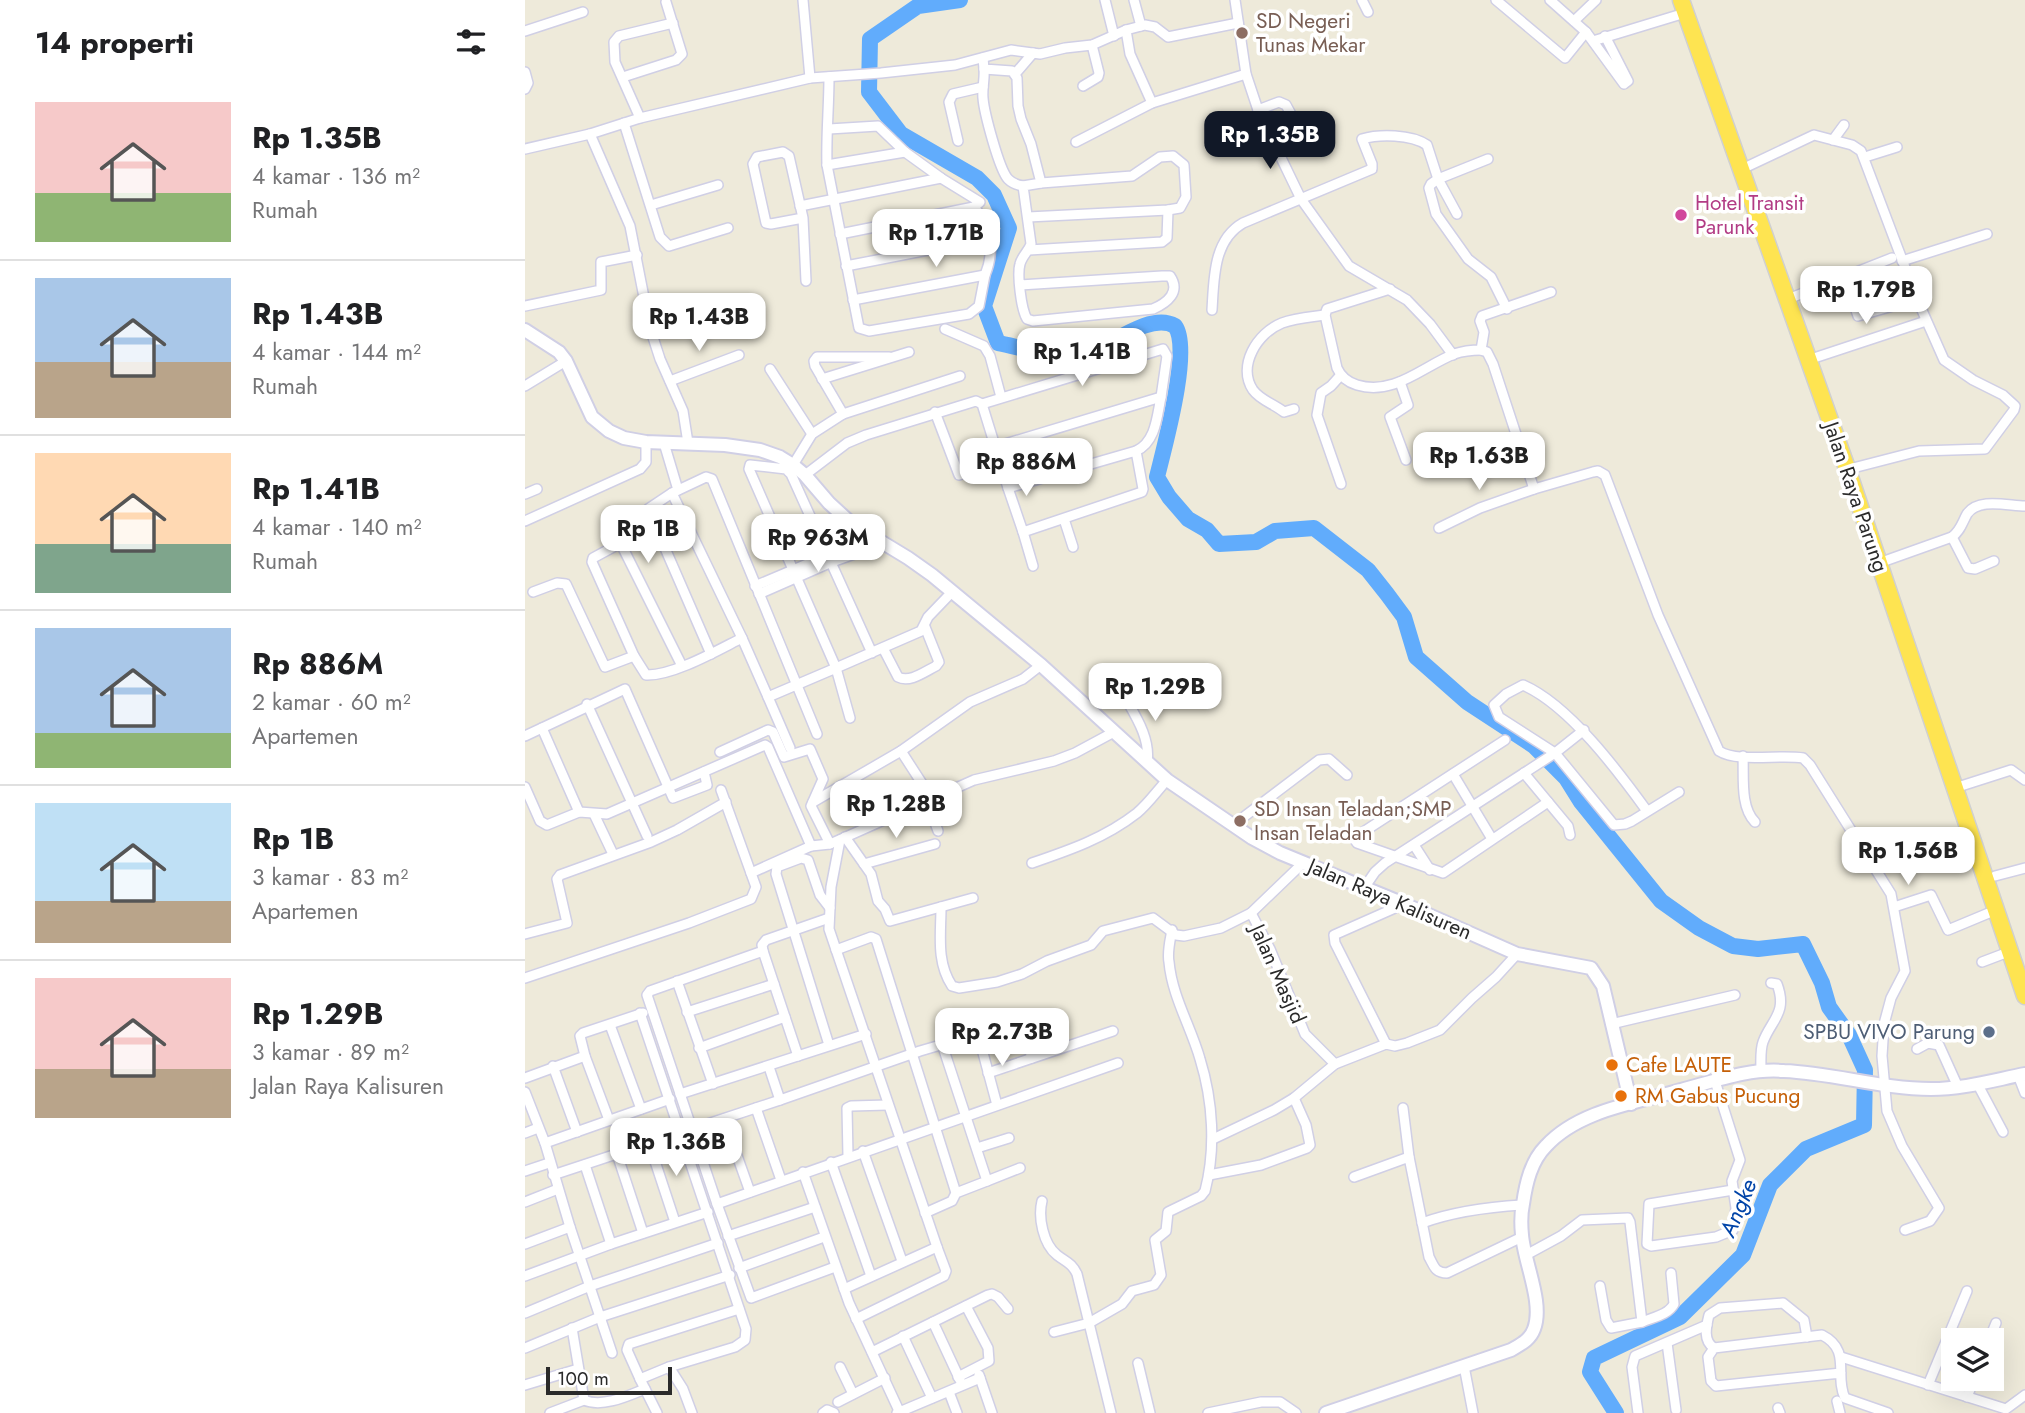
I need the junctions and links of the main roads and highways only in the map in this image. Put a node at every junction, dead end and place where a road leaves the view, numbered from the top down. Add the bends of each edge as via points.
1 (1684, 4) edge
2 (1790, 298) junction
3 (525, 330) edge
4 (1882, 562) junction
5 (2025, 966) edge
6 (2025, 996) edge
7 (2022, 1074) edge
8 (1631, 1104) junction
9 (1326, 1413) edge

1 - 2 highway, Jalan Raya Parung
2 - 4 highway, Jalan Raya Parung
2 - 4 highway, Jalan Raya Parung via 1853,468
3 - 8 main road, Jalan Raya Kalisuren via 559,352 593,417 616,435 646,442 760,450 793,465 829,503 876,540 908,558 1041,665 1167,780 1252,838 1517,954 1591,968 1602,986
4 - 5 highway, Jalan Raya Parung
4 - 6 highway, Jalan Raya Parung
7 - 8 main road via 1932,1089 1761,1071
8 - 9 main road via 1585,1119 1559,1134 1533,1162 1523,1205 1522,1237 1537,1314 1527,1341

